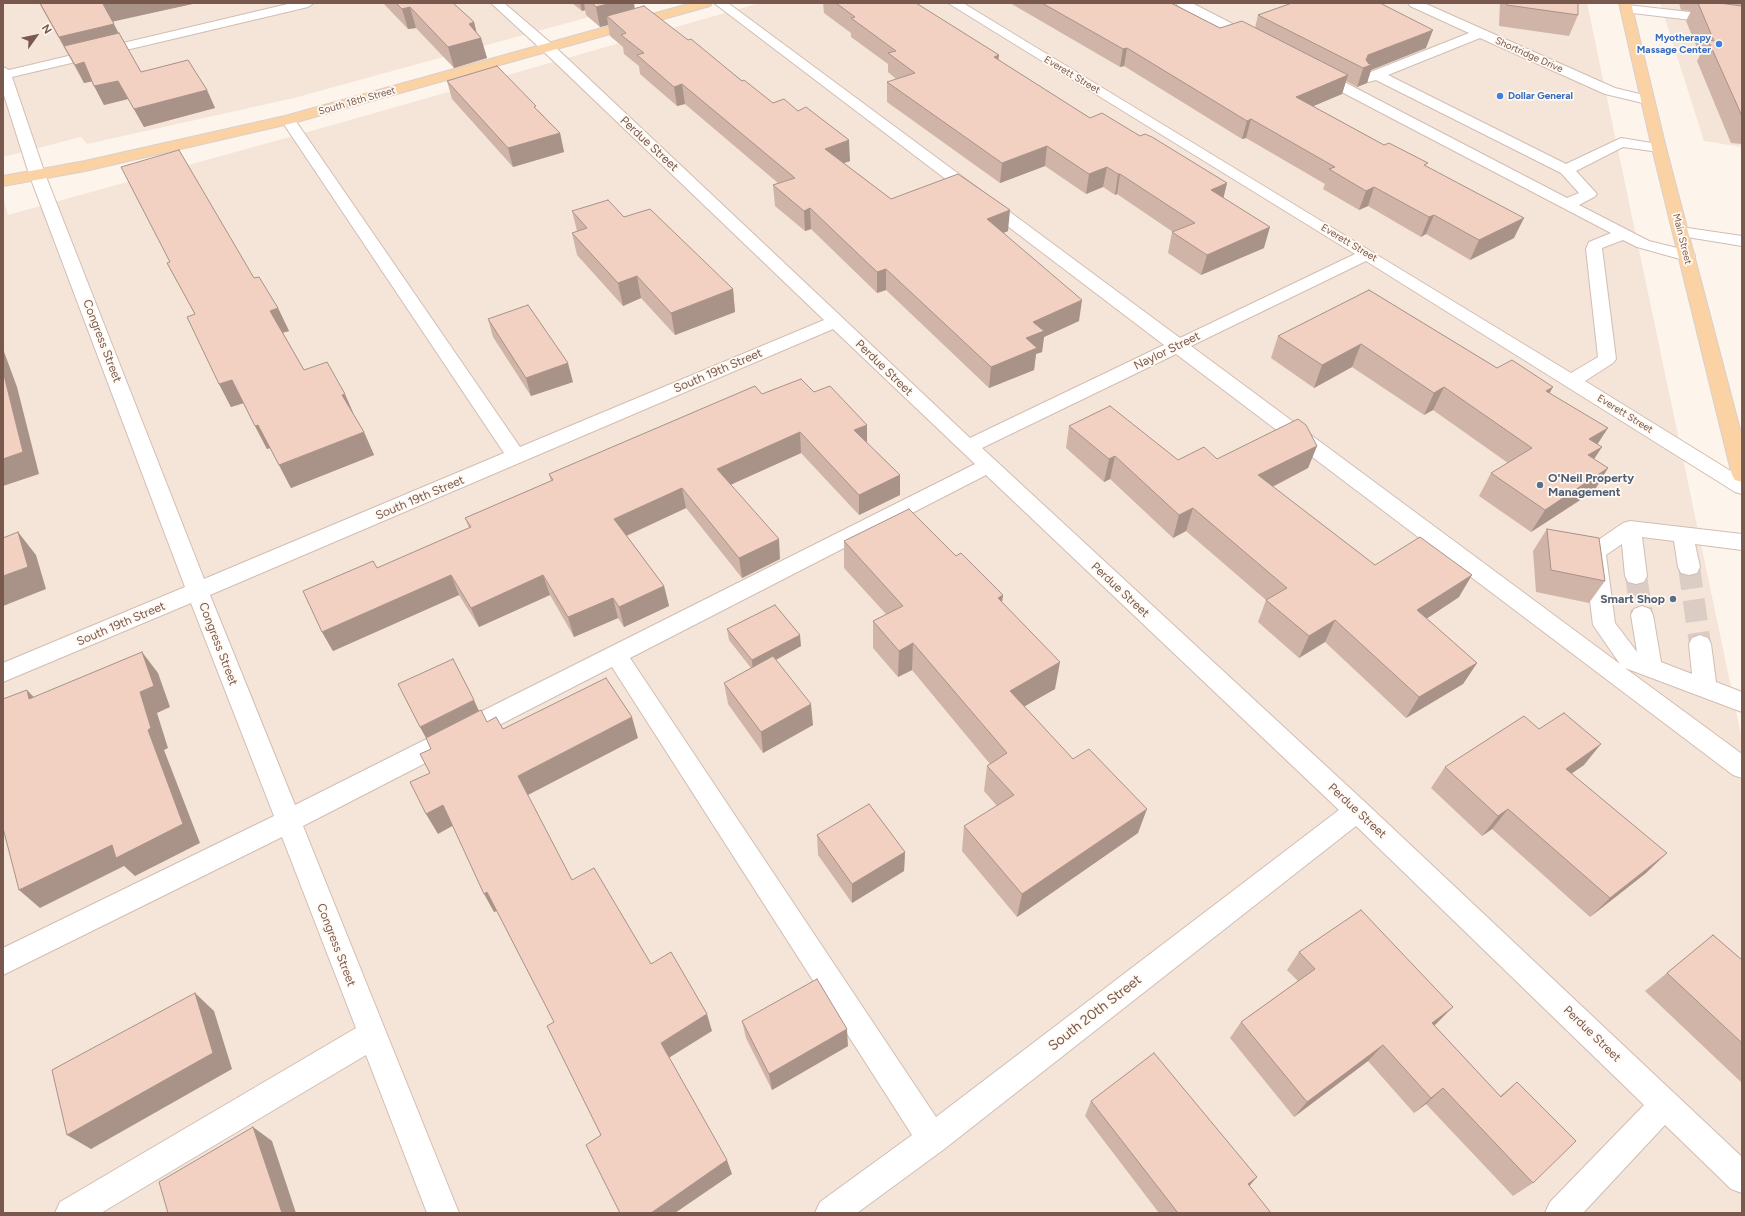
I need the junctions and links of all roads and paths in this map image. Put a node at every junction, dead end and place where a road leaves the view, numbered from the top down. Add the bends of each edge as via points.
1 (308, 3) edge
2 (497, 3) edge
3 (706, 3) edge
4 (720, 3) edge
5 (954, 3) edge
6 (1182, 3) edge
7 (1414, 3) edge
8 (1627, 6) edge
9 (1742, 22) edge
10 (1480, 33) junction
11 (547, 47) junction
12 (1266, 47) edge
13 (1309, 69) edge
14 (4, 73) edge
15 (1377, 75) junction
16 (1344, 88) junction
17 (1647, 100) junction
18 (288, 120) junction
19 (1659, 148) junction
20 (1566, 170) junction
21 (37, 174) junction
22 (3, 181) edge
23 (1568, 204) junction
24 (1681, 232) junction
25 (1624, 234) junction
26 (1742, 241) edge
27 (1367, 254) junction
28 (1687, 256) junction
29 (836, 321) junction
30 (1177, 346) junction
31 (1571, 381) junction
32 (968, 447) junction
33 (517, 457) junction
34 (988, 466) junction
35 (1742, 475) edge
36 (1742, 487) edge
37 (1630, 528) junction
38 (1683, 535) junction
39 (1742, 542) edge
40 (1688, 567) tunnel mouth
41 (1636, 576) tunnel mouth
42 (198, 592) junction
43 (1642, 614) tunnel mouth
44 (1700, 644) tunnel mouth
45 (616, 655) junction
46 (1651, 668) junction
47 (3, 673) edge
48 (1705, 689) junction
49 (1742, 702) edge
50 (1742, 768) edge
51 (1357, 811) junction
52 (288, 820) junction
53 (3, 962) edge
54 (372, 1035) junction
55 (1665, 1104) junction
56 (932, 1139) junction
57 (1742, 1178) edge
58 (70, 1213) edge
59 (443, 1213) edge
60 (831, 1213) edge
61 (1561, 1213) edge

1 - 14 street
2 - 11 street, Perdue Street
3 - 11 main road, South 18th Street
4 - 30 street
5 - 27 street, Everett Street
6 - 12 street
7 - 10 street, Shortridge Drive
8 - 9 street
8 - 17 main road, Main Street
10 - 15 street
10 - 17 street, Shortridge Drive via 1610,92
11 - 18 main road, South 18th Street
11 - 29 street, Perdue Street
13 - 16 street
14 - 21 street, Congress Street
15 - 16 street
15 - 20 street
16 - 23 street
17 - 19 main road, Main Street
18 - 21 main road, South 18th Street
18 - 33 street
19 - 20 street via 1621,142
19 - 24 main road, Main Street
20 - 23 street via 1589,194
21 - 22 main road, South 18th Street
21 - 42 street, Congress Street
23 - 25 street
24 - 26 street
24 - 28 main road, Main Street
25 - 28 street via 1643,244
25 - 31 street via 1595,244 1594,249 1607,359
27 - 30 street, Naylor Street
27 - 31 street, Everett Street
28 - 35 main road, Main Street
29 - 32 street, Perdue Street
29 - 33 street, South 19th Street
30 - 32 street, Naylor Street
30 - 50 street
31 - 36 street, Everett Street
32 - 34 street, Perdue Street
33 - 42 street, South 19th Street
34 - 45 street
34 - 51 street, Perdue Street
37 - 38 street
37 - 41 street
37 - 46 street via 1595,552 1604,626 1630,660
38 - 39 street
38 - 40 street
42 - 47 street, South 19th Street
42 - 52 street, Congress Street
43 - 46 street
44 - 48 street
45 - 52 street
45 - 56 street
46 - 48 street
48 - 49 street
51 - 55 street, Perdue Street
51 - 56 street, South 20th Street
52 - 53 street
52 - 54 street, Congress Street
54 - 58 street
54 - 59 street, Congress Street
55 - 57 street, Perdue Street
55 - 61 street
56 - 60 street, South 20th Street

